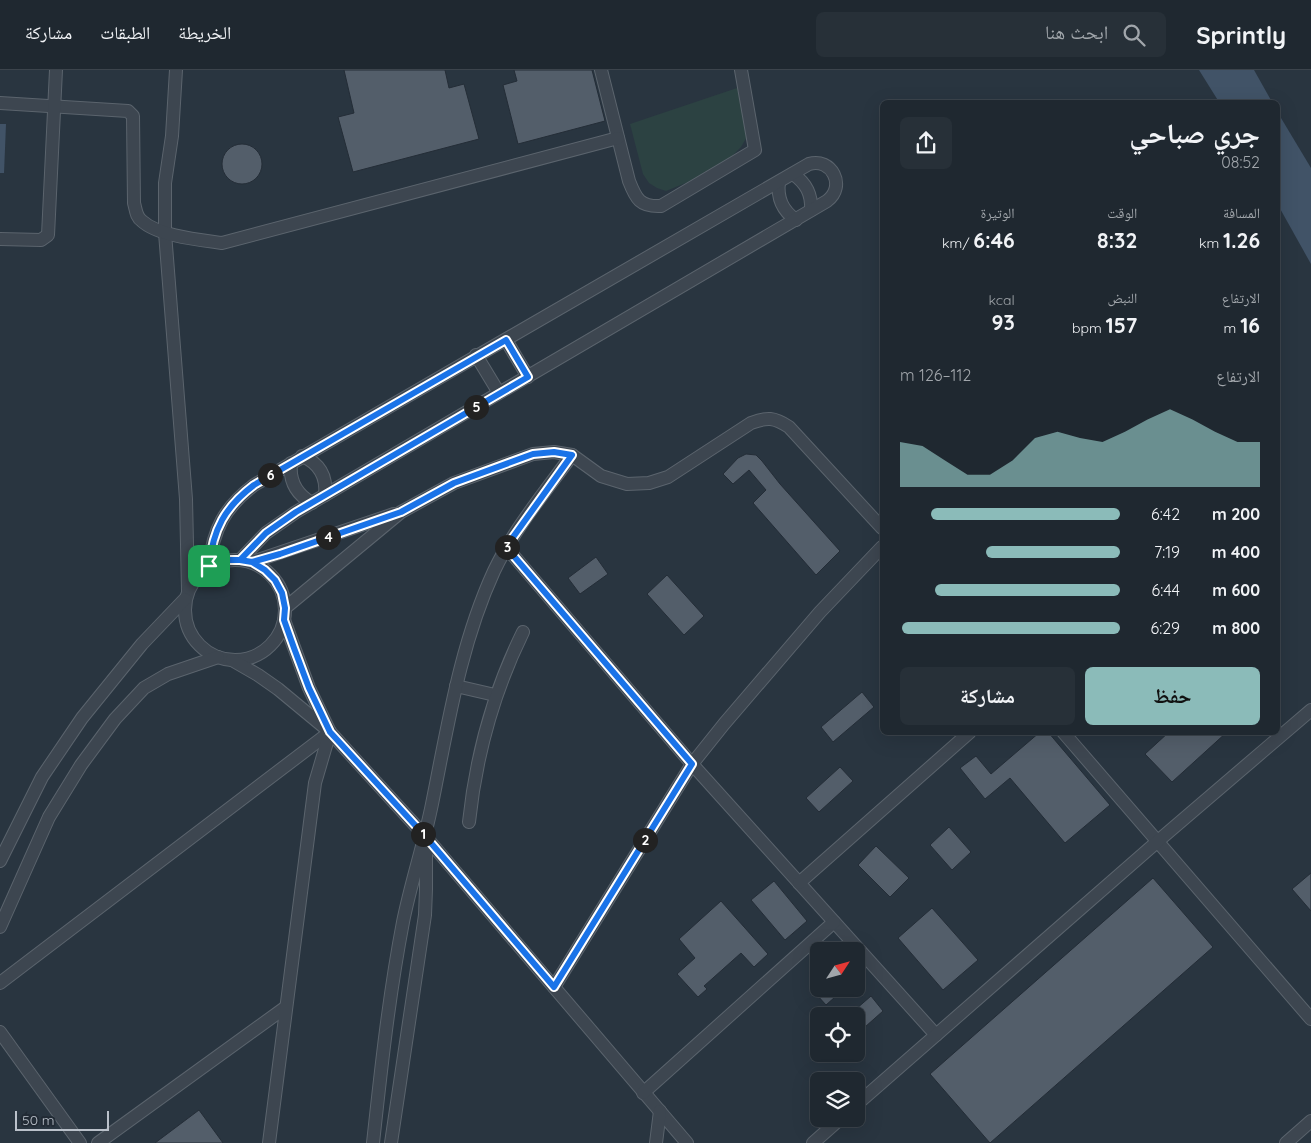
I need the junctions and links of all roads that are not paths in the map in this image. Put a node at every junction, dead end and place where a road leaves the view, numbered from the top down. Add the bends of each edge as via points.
1 (56, 70) edge
2 (176, 70) edge
3 (601, 70) edge
4 (741, 70) edge
5 (0, 103) edge
6 (54, 106) junction
7 (618, 138) junction
8 (793, 174) junction
9 (780, 182) junction
10 (811, 210) junction
11 (796, 220) junction
12 (165, 233) junction
13 (0, 238) edge
14 (506, 340) junction
15 (476, 355) junction
16 (528, 377) junction
17 (499, 393) junction
18 (572, 455) junction
19 (302, 456) junction
20 (291, 463) junction
21 (325, 495) junction
22 (312, 503) junction
23 (401, 512) junction
24 (880, 526) edge
25 (506, 547) junction
26 (880, 548) edge
27 (246, 561) junction
28 (209, 566) junction
29 (187, 594) junction
30 (284, 614) junction
31 (523, 632) dead end
32 (218, 657) junction
33 (232, 660) junction
34 (456, 686) junction
35 (495, 695) junction
36 (1311, 710) edge
37 (330, 732) junction
38 (967, 735) edge
39 (1065, 735) edge
40 (692, 764) junction
41 (469, 822) dead end
42 (425, 836) junction
43 (1158, 841) junction
44 (0, 861) edge
45 (799, 883) junction
46 (834, 922) junction
47 (0, 927) edge
48 (0, 982) edge
49 (554, 987) junction
50 (286, 1007) junction
51 (1311, 1019) edge
52 (0, 1032) edge
53 (936, 1035) junction
54 (643, 1093) junction
55 (865, 1097) edge
56 (660, 1111) junction
57 (1311, 1121) edge
58 (831, 1127) edge
59 (80, 1143) edge
60 (98, 1143) edge
61 (269, 1143) edge
62 (373, 1143) edge
63 (391, 1143) edge
64 (656, 1143) edge
65 (687, 1143) edge
66 (813, 1143) edge
67 (1286, 1143) edge

1 - 6 street
2 - 12 street via 165,183
3 - 7 street
4 - 7 street via 755,150 660,206 642,203 635,195
5 - 6 street
6 - 12 street via 128,112 133,116 134,203 137,215 142,222
6 - 13 street via 48,235 40,240
7 - 12 street via 222,243
8 - 9 street
8 - 10 street via 809,192
8 - 10 street via 814,162 832,172 837,189 833,197
9 - 11 street via 781,204
9 - 14 street
10 - 11 street
11 - 16 street
12 - 29 street via 186,499
14 - 15 street
14 - 16 street
15 - 17 street
15 - 19 street
16 - 17 street
17 - 21 street
18 - 23 street via 554,452 533,454 454,483
18 - 24 street via 600,476 626,484 649,483 668,477 751,423 765,418 780,421
18 - 25 street
19 - 20 street
19 - 21 street via 321,471
20 - 22 street via 294,487 298,494
20 - 28 street via 254,485 230,506 215,534
21 - 22 street
22 - 27 street via 273,527 252,546
23 - 27 street
23 - 30 street
25 - 34 street via 476,615
25 - 40 street
26 - 40 street via 820,612
27 - 28 street via 224,560
27 - 30 street via 265,570 275,580 282,593
28 - 29 street via 197,576
29 - 32 street via 184,614 188,628 205,651
29 - 44 street via 82,718 42,777
30 - 33 street via 279,634 271,645 246,659
30 - 37 street via 309,688
31 - 35 street
32 - 33 street
32 - 47 street via 168,674 144,688 115,719 81,765 49,817
33 - 37 street via 278,689
34 - 35 street
34 - 42 street
35 - 41 street via 476,770
36 - 43 street
37 - 42 street
37 - 48 street
37 - 50 street via 315,783
38 - 45 street
39 - 43 street
40 - 45 street
40 - 49 street
42 - 49 street
42 - 62 street via 400,941
42 - 63 street via 424,915
43 - 51 street
43 - 53 street
45 - 46 street
46 - 53 street
46 - 54 street
49 - 54 street
50 - 60 street
50 - 61 street
52 - 59 street
53 - 55 street
54 - 56 street
56 - 64 street
56 - 65 street
57 - 67 street
58 - 66 street

